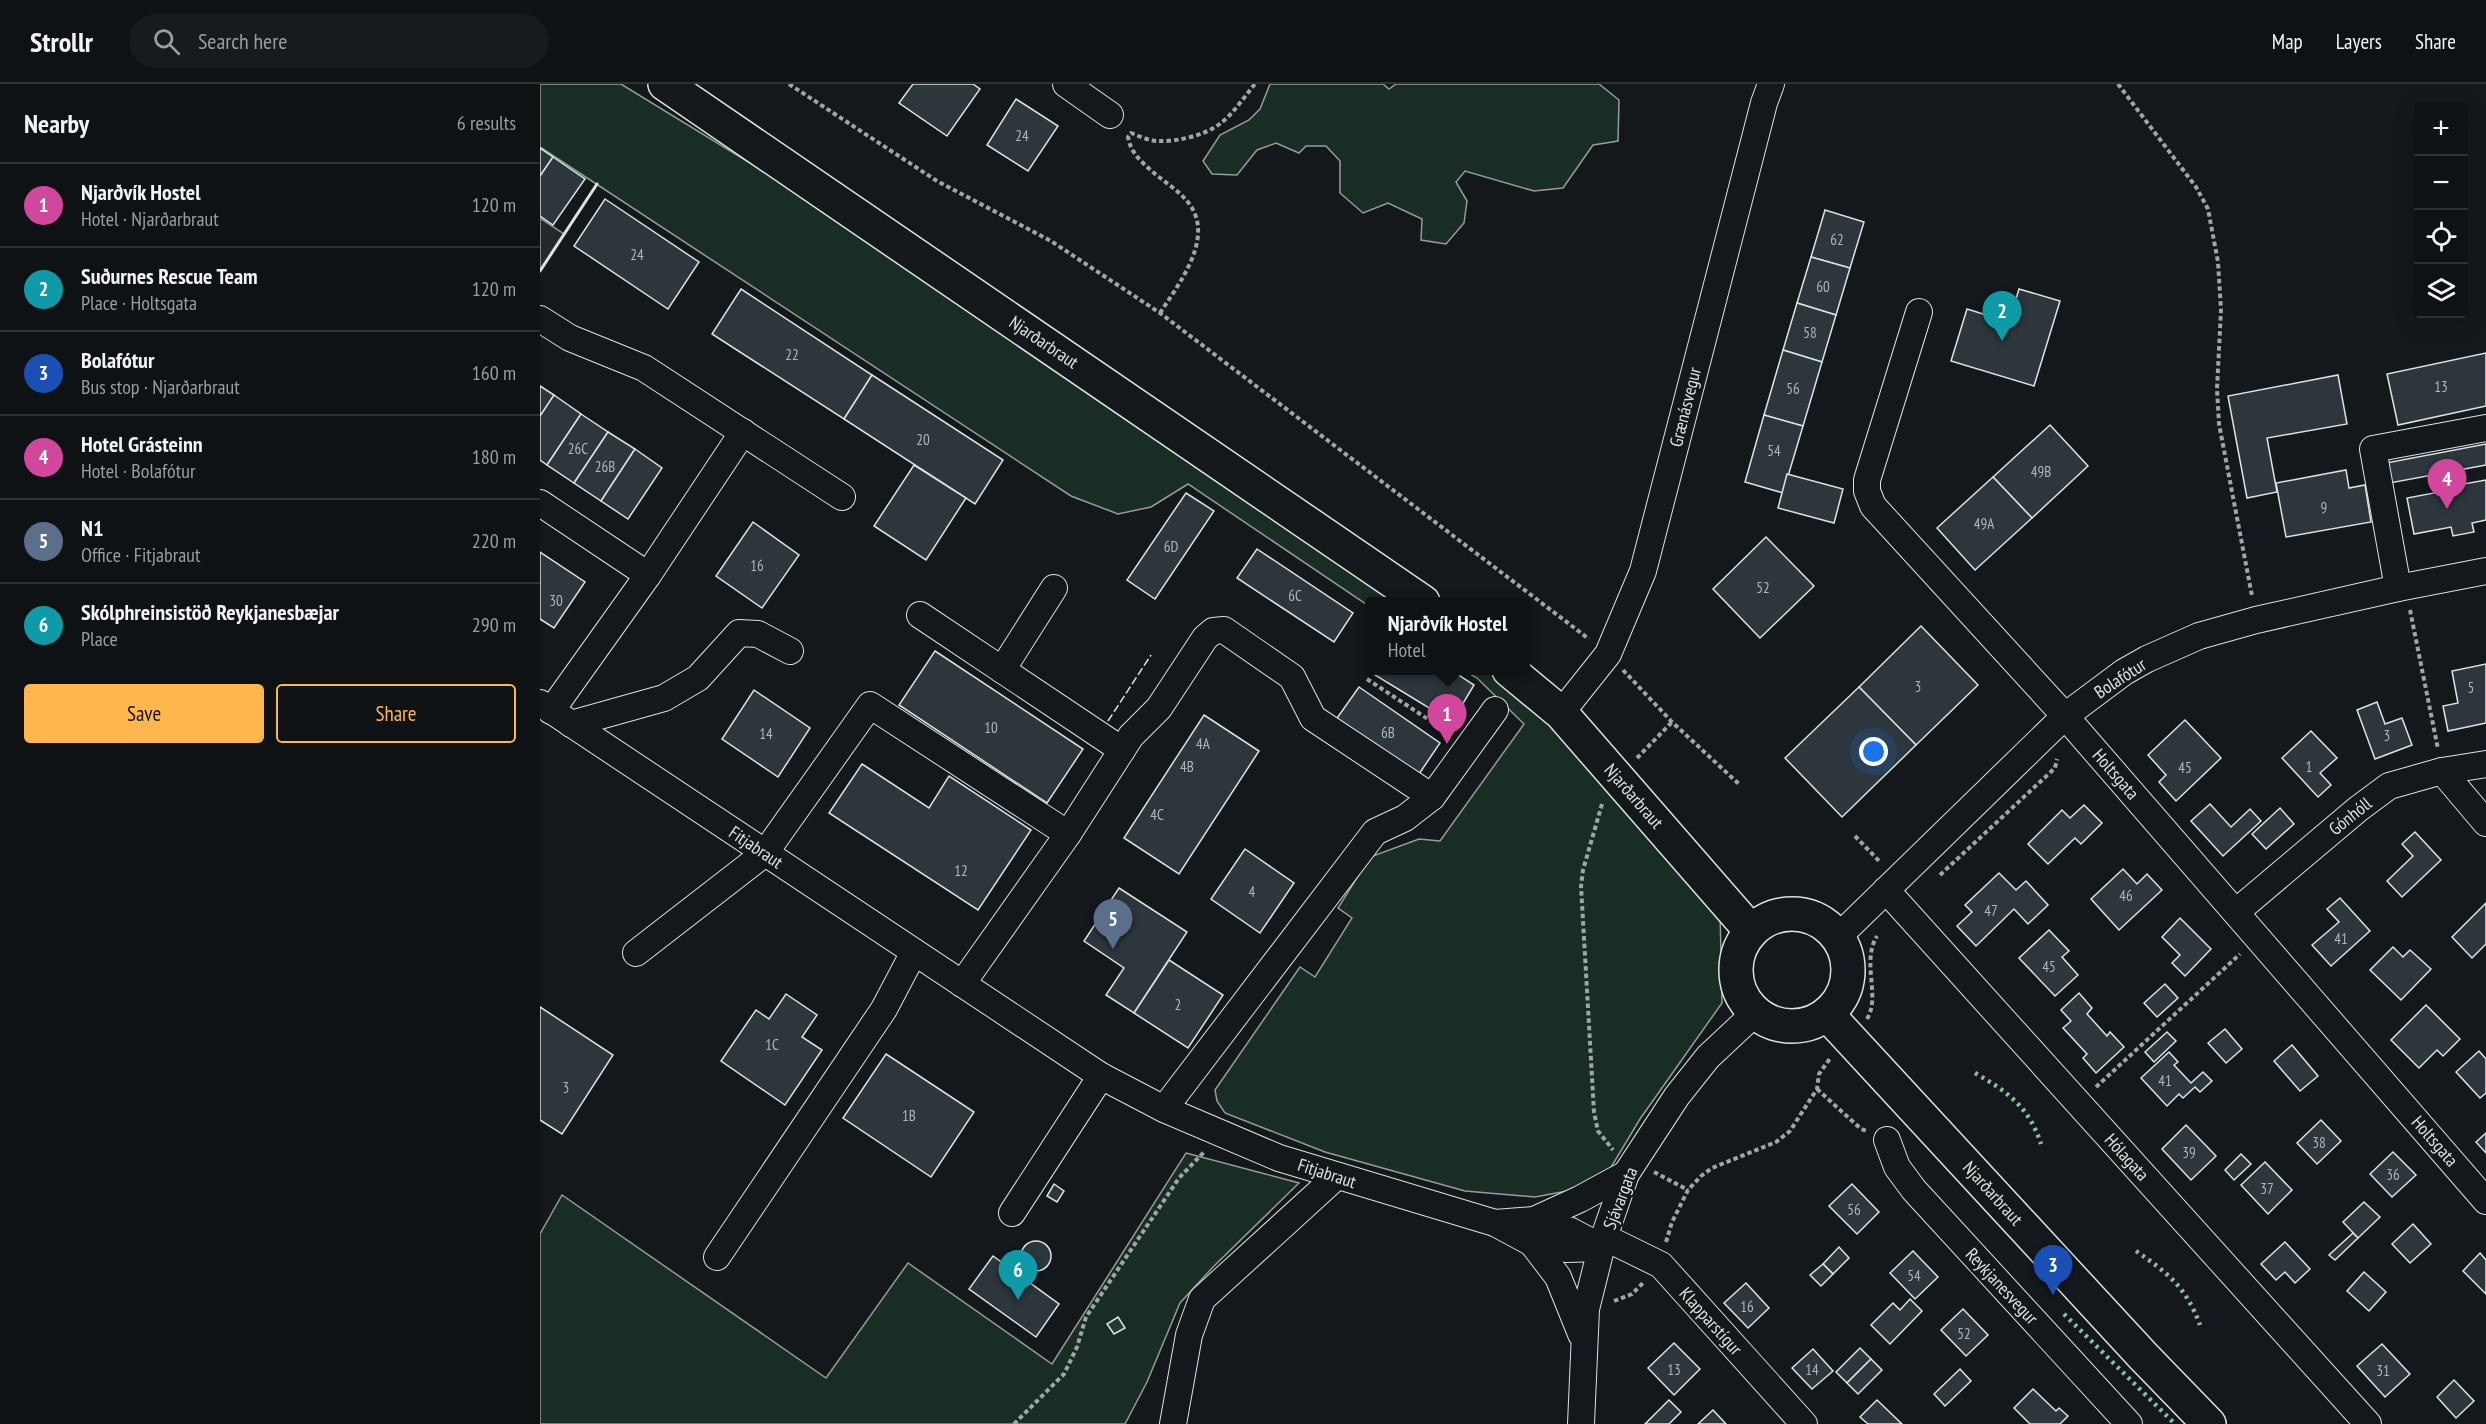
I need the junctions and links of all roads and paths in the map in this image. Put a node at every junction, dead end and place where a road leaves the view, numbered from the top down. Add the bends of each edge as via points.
1 (665, 84) edge
2 (789, 84) edge
3 (1066, 84) edge
4 (1255, 84) edge
5 (1771, 84) edge
6 (2118, 84) edge
7 (1110, 115) dead end
8 (1919, 312) dead end
9 (1160, 313) junction
10 (540, 319) edge
11 (2486, 428) edge
12 (743, 432) junction
13 (842, 496) dead end
14 (540, 503) edge
15 (2486, 571) edge
16 (648, 575) junction
17 (1054, 588) dead end
18 (1416, 597) edge
19 (2404, 597) junction
20 (920, 615) dead end
21 (2256, 620) junction
22 (790, 651) dead end
23 (1608, 654) junction
24 (1002, 670) junction
25 (1515, 675) edge
26 (1367, 679) dead end
27 (1495, 710) dead end
28 (1561, 712) junction
29 (554, 713) edge
30 (1672, 722) junction
31 (2073, 726) junction
32 (1126, 743) junction
33 (1470, 746) junction
34 (2486, 764) edge
35 (2442, 771) junction
36 (1618, 778) junction
37 (1740, 785) dead end
38 (1432, 797) junction
39 (2486, 823) edge
40 (1068, 834) junction
41 (765, 853) junction
42 (1939, 876) dead end
43 (1886, 890) junction
44 (1904, 909) junction
45 (2236, 912) junction
46 (1751, 931) junction
47 (1838, 937) junction
48 (2258, 937) junction
49 (914, 952) junction
50 (636, 953) dead end
51 (962, 984) junction
52 (1755, 1012) junction
53 (1827, 1014) junction
54 (1850, 1038) junction
55 (1101, 1076) junction
56 (2079, 1103) junction
57 (1164, 1109) junction
58 (1222, 1135) junction
59 (1887, 1140) dead end
60 (1630, 1167) junction
61 (1337, 1176) junction
62 (1688, 1190) junction
63 (2486, 1201) edge
64 (1012, 1213) dead end
65 (1533, 1231) junction
66 (1603, 1243) junction
67 (717, 1257) dead end
68 (1661, 1265) junction
69 (1610, 1304) dead end
70 (1583, 1339) junction
71 (1014, 1424) edge
72 (1173, 1424) edge
73 (1581, 1424) edge
74 (1804, 1424) edge
75 (2129, 1424) edge
76 (2209, 1424) edge
77 (2368, 1424) edge

1 - 18 main road, Njarðarbraut
2 - 9 path via 937,181 1051,241
3 - 7 street
4 - 9 path via 1229,116 1203,133 1157,141 1131,133 1128,137 1130,148 1140,160 1191,206 1198,220 1188,270
5 - 23 street, Grænásvegur via 1643,571
6 - 21 path via 2196,187 2208,209 2222,310 2219,424
8 - 31 street, Holtsgata via 1867,480 1873,506
9 - 23 path
10 - 12 street via 570,338 644,368
11 - 19 street via 2373,449
12 - 13 street
12 - 16 street
14 - 16 street
15 - 19 street, Bolafótur
16 - 29 street
17 - 24 street
19 - 21 street, Bolafótur
19 - 35 path
20 - 24 street
21 - 31 street, Bolafótur via 2199,636 2147,659 2110,682
22 - 29 street via 758,634 739,633 698,678 664,698
23 - 28 street, Grænásvegur
23 - 30 path
24 - 32 street
25 - 28 main road, Njarðarbraut
26 - 33 path
27 - 33 street
28 - 36 main road, Njarðarbraut
29 - 41 street, Fitjabraut
30 - 36 path
30 - 37 path
31 - 42 path via 2055,768
31 - 43 street, Bolafótur
31 - 45 street, Holtsgata
32 - 38 street via 1159,708 1206,638 1213,631 1224,630 1292,678 1313,718
32 - 40 street
33 - 38 street
34 - 35 street, Gónhóll
35 - 39 street
35 - 45 street, Gónhóll via 2389,786
36 - 46 main road, Njarðarbraut
36 - 60 path via 1606,791 1581,886 1594,1112 1598,1131
38 - 57 street via 1405,818 1375,832
40 - 41 street via 870,705
40 - 51 street
41 - 49 street, Fitjabraut
41 - 50 street
43 - 44 street, Hólagata
43 - 47 street, Bolafótur
44 - 54 path via 1875,938 1869,962 1870,1015
44 - 56 street, Hólagata
45 - 48 street, Holtsgata
46 - 47 main road via 1779,915 1796,914 1812,917
46 - 52 main road via 1736,963 1743,999
47 - 53 main road via 1846,952 1846,986
48 - 56 path
48 - 63 street, Holtsgata
49 - 51 street, Fitjabraut
49 - 67 street via 884,1009
51 - 55 street, Fitjabraut
52 - 53 main road via 1768,1021 1791,1026 1814,1022
52 - 60 street, Sjávargata via 1708,1057
53 - 54 main road, Njarðarbraut
54 - 62 path via 1819,1074 1817,1089 1790,1131 1776,1142 1712,1168
54 - 76 main road, Njarðarbraut
55 - 57 street, Fitjabraut
55 - 64 street
56 - 77 street, Hólagata
57 - 58 street, Fitjabraut
58 - 61 street, Fitjabraut
58 - 71 path via 1179,1178 1086,1317 1064,1374
59 - 75 street, Reykjanesvegur via 1897,1167 1914,1190
60 - 62 path
60 - 65 street
60 - 66 street, Sjávargata
61 - 65 street, Fitjabraut
61 - 72 street via 1202,1299 1189,1335
62 - 68 path via 1672,1222
65 - 66 street, Fitjabraut via 1566,1249
65 - 70 street, Fitjabraut via 1569,1299
66 - 68 street, Klapparstígur
66 - 70 street, Sjávargata via 1586,1309
68 - 69 path via 1632,1293
68 - 74 street, Klapparstígur
70 - 73 street, Sjávargata

